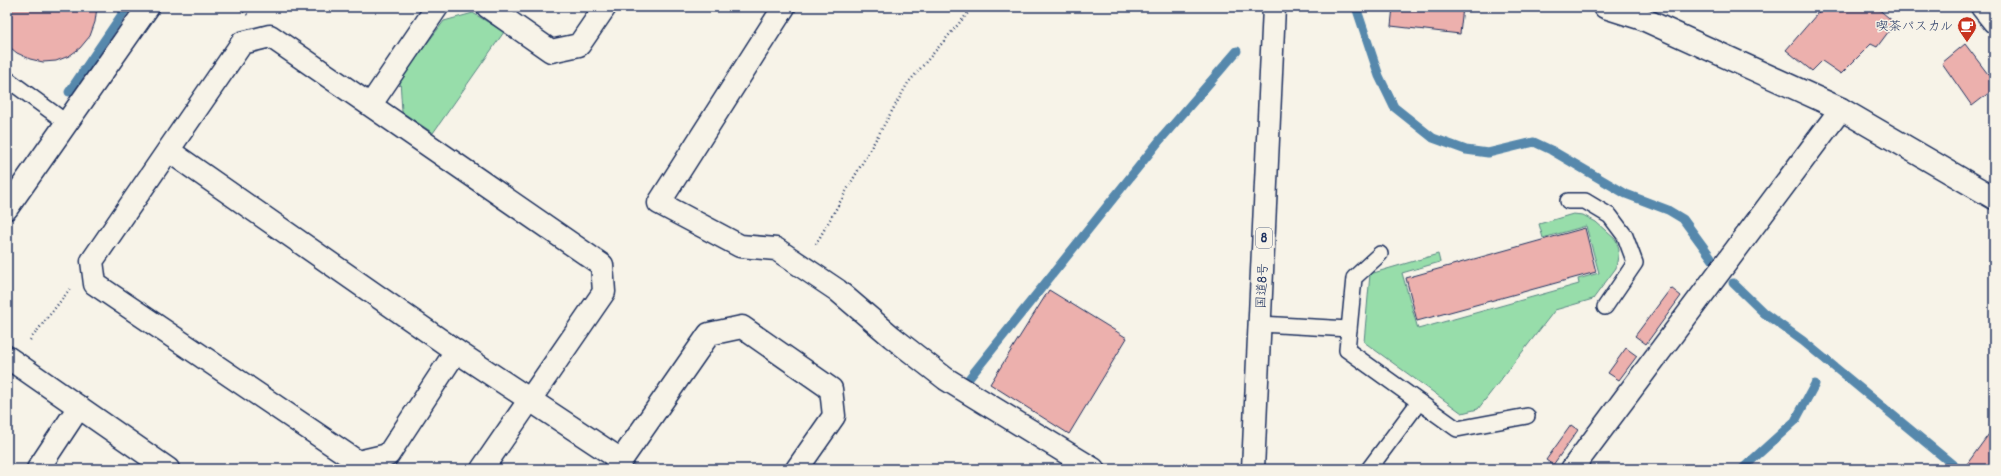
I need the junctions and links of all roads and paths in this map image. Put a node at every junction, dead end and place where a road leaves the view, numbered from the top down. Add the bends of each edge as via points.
1 (148, 7) edge
2 (437, 7) edge
3 (488, 7) edge
4 (605, 7) edge
5 (784, 7) edge
6 (973, 7) edge
7 (1274, 7) edge
8 (1605, 7) edge
9 (1982, 7) edge
10 (1994, 22) edge
11 (7, 79) edge
12 (371, 104) junction
13 (1841, 109) junction
14 (67, 123) junction
15 (169, 151) junction
16 (1994, 198) edge
17 (1568, 201) dead end
18 (7, 208) edge
19 (1380, 254) dead end
20 (92, 260) junction
21 (803, 267) junction
22 (1605, 307) dead end
23 (1260, 324) junction
24 (1349, 329) junction
25 (29, 341) dead end
26 (456, 351) junction
27 (7, 357) edge
28 (529, 399) junction
29 (1419, 402) junction
30 (79, 407) junction
31 (1527, 416) dead end
32 (618, 464) edge
33 (38, 469) edge
34 (168, 469) edge
35 (482, 469) edge
36 (797, 469) edge
37 (1093, 469) edge
38 (1253, 469) edge
39 (1369, 469) edge
40 (1572, 469) edge

1 - 14 main road
2 - 12 main road
3 - 4 main road via 551,50 579,45
5 - 21 main road via 659,203 740,246 776,250
6 - 21 path via 908,83
7 - 23 main road, 国道8号 / 8
8 - 13 main road via 1643,19
9 - 10 main road
11 - 14 lane
12 - 15 main road via 270,36 242,43
12 - 28 main road via 602,265 604,292
13 - 16 main road
13 - 40 main road
14 - 18 main road
15 - 20 main road
15 - 26 main road
17 - 22 lane via 1585,201 1610,216 1625,236 1635,263
19 - 24 lane via 1354,278
20 - 25 path
20 - 26 main road via 95,284 358,462 388,455
21 - 37 main road via 837,290 946,379
23 - 24 lane
23 - 38 main road, 国道8号 / 8
24 - 29 lane via 1347,350
26 - 28 main road
27 - 30 main road
28 - 32 main road
28 - 35 main road
29 - 31 lane via 1457,429
29 - 39 lane
30 - 33 main road
30 - 34 main road
32 - 36 main road via 709,334 742,327 831,389 834,416

